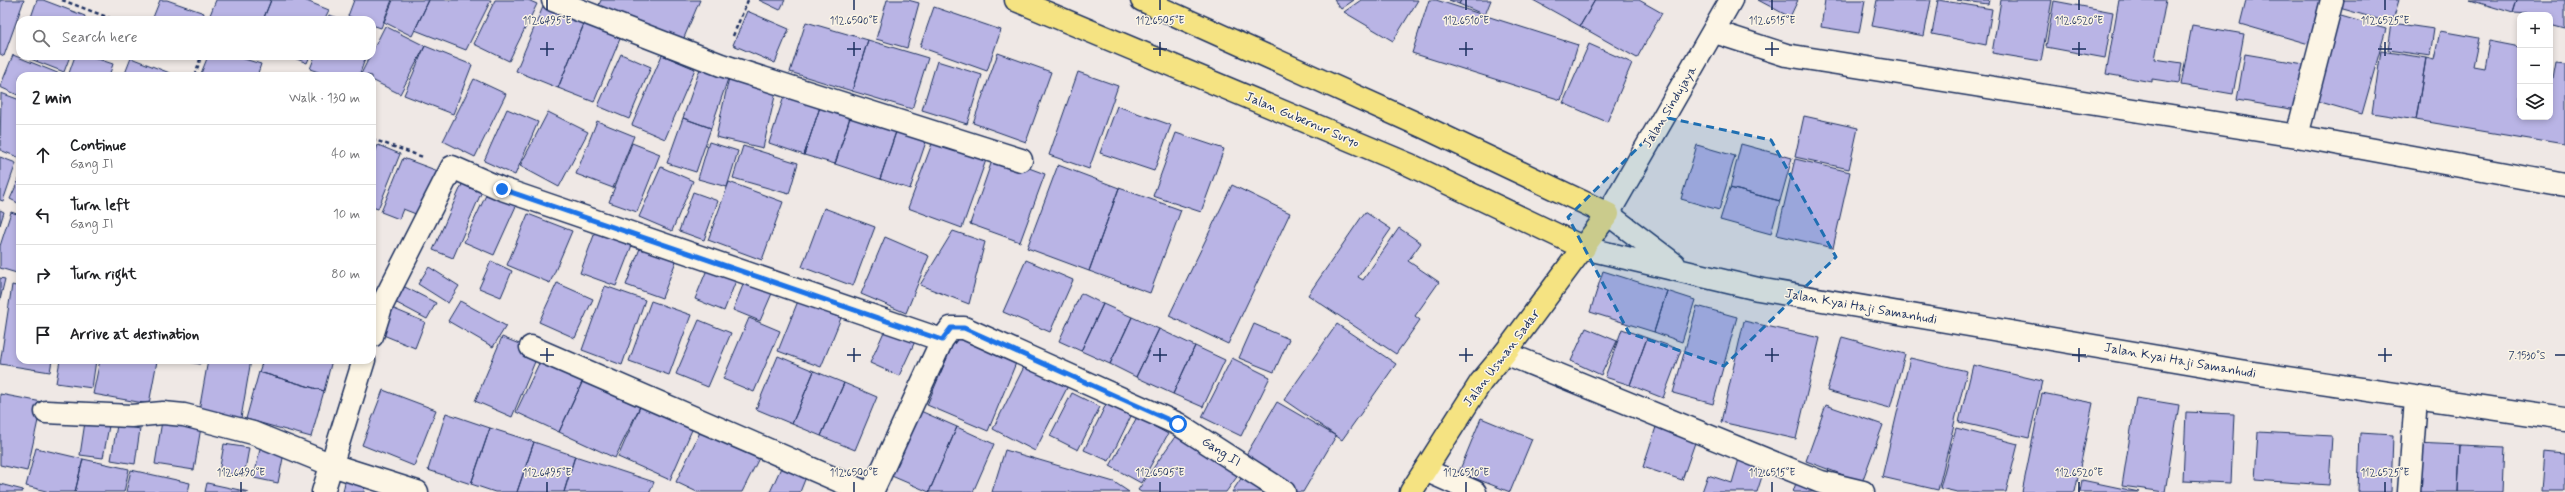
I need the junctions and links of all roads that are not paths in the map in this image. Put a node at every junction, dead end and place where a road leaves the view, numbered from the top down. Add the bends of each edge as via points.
1 (553, 0) edge
2 (1016, 0) edge
3 (1142, 0) edge
4 (1731, 0) edge
5 (2332, 0) edge
6 (1715, 32) junction
7 (2297, 136) junction
8 (1021, 160) dead end
9 (2565, 185) edge
10 (1608, 214) junction
11 (1584, 248) junction
12 (1680, 269) junction
13 (376, 323) edge
14 (942, 340) junction
15 (531, 347) dead end
16 (1505, 353) junction
17 (363, 364) edge
18 (2416, 398) junction
19 (46, 412) dead end
20 (2565, 419) edge
21 (332, 465) junction
22 (1425, 470) junction
23 (323, 492) edge
24 (417, 492) edge
25 (865, 492) edge
26 (872, 492) edge
27 (1284, 492) edge
28 (1411, 492) edge
29 (1474, 492) edge
30 (1863, 492) edge
31 (2409, 492) edge

1 - 8 street via 721,65
2 - 11 highway, Jalan Gubernur Suryo via 1410,165
3 - 10 highway via 1424,127
4 - 6 street, Jalan Sindujaya
5 - 7 street
6 - 7 street via 1786,55
6 - 10 street, Jalan Sindujaya
7 - 9 street
10 - 11 highway, Jalan Usman Sadar
10 - 12 street, Jalan Kyai Haji Samanhudi
11 - 12 street, Jalan Kyai Haji Samanhudi
11 - 16 highway, Jalan Usman Sadar
12 - 18 street, Jalan Kyai Haji Samanhudi via 1766,290 2240,371
13 - 14 street via 381,307 452,168 502,189
14 - 26 street
14 - 27 street, Gang II via 951,328 964,328 1178,424
15 - 25 street
16 - 22 highway, Jalan Usman Sadar via 1481,382
16 - 30 street via 1822,482
17 - 21 street
18 - 20 street, Jalan Kyai Haji Samanhudi
18 - 31 street
19 - 21 street via 131,416 184,415 253,433
21 - 23 street
21 - 24 street
22 - 28 highway, Jalan Usman Sadar
22 - 29 street

